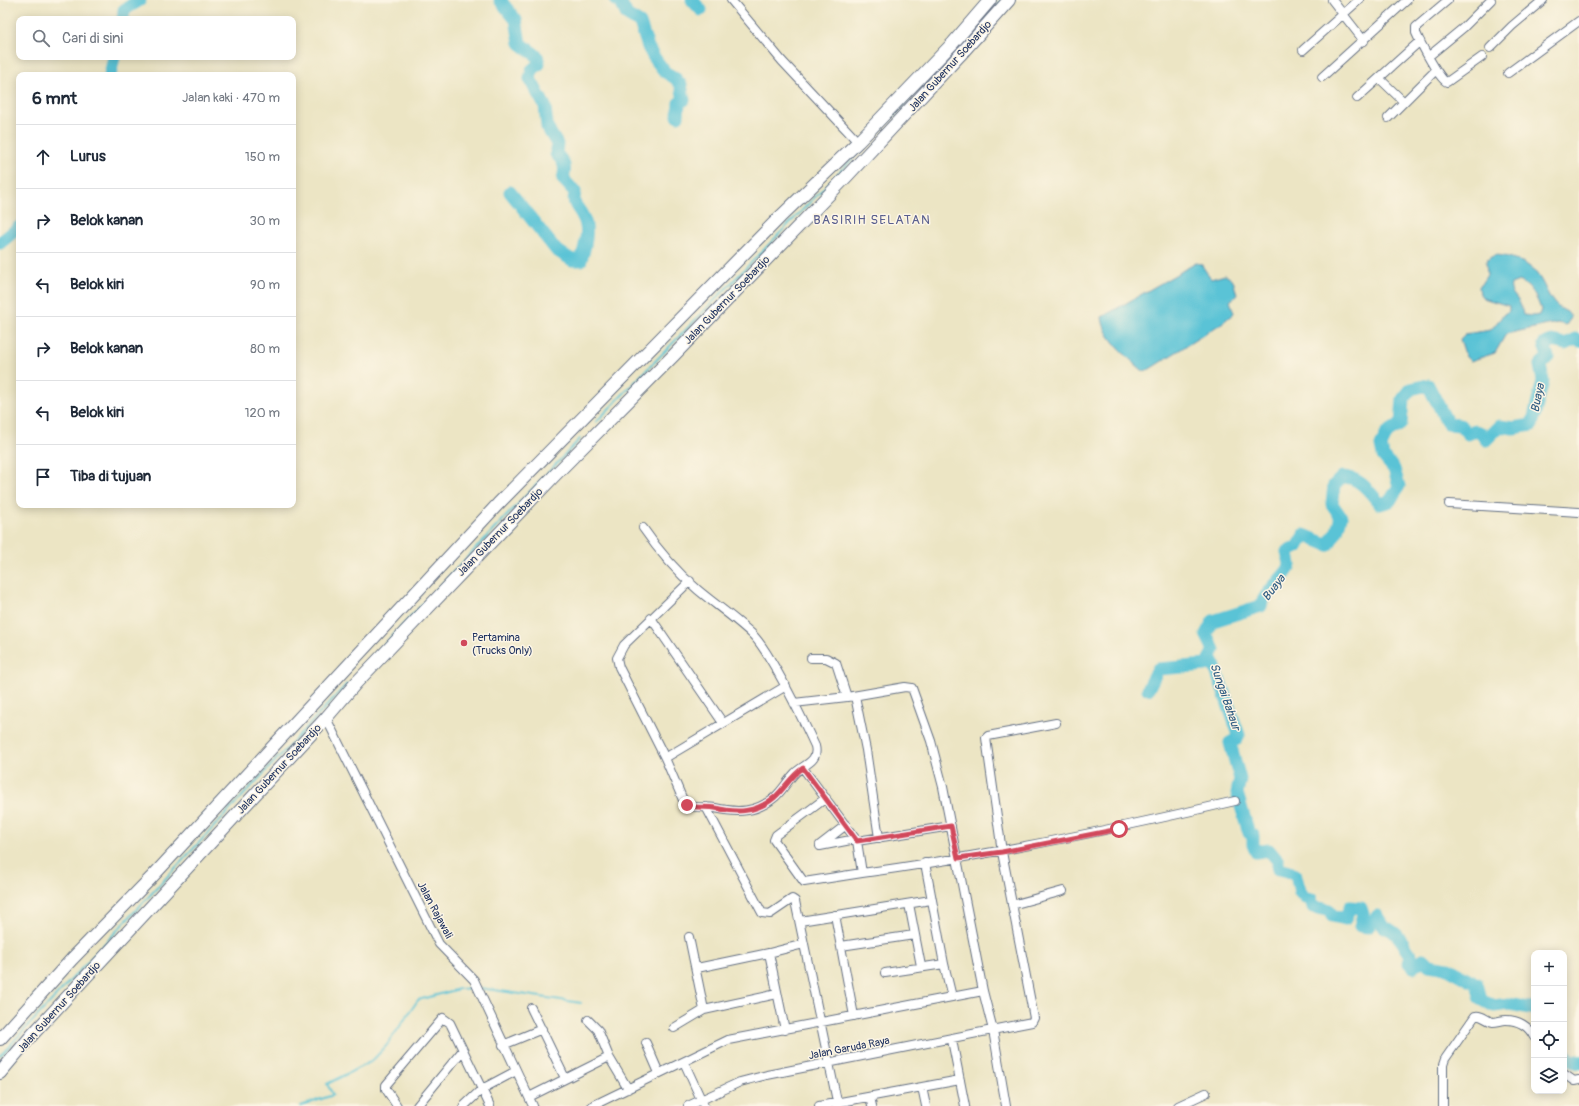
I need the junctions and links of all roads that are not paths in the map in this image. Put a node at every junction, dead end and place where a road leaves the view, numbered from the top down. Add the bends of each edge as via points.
1 (730, 0) edge
2 (990, 0) edge
3 (1009, 0) edge
4 (1332, 0) edge
5 (1359, 0) edge
6 (1407, 0) edge
7 (1448, 0) edge
8 (1491, 0) edge
9 (1544, 0) edge
10 (1343, 14) junction
11 (1579, 21) edge
12 (1364, 40) junction
13 (1420, 41) junction
14 (1490, 48) dead end
15 (1303, 50) dead end
16 (1429, 56) junction
17 (1482, 56) dead end
18 (1436, 70) junction
19 (1508, 73) dead end
20 (1322, 77) dead end
21 (1379, 78) junction
22 (1357, 98) dead end
23 (1404, 102) junction
24 (1388, 118) dead end
25 (858, 142) junction
26 (580, 420) junction
27 (596, 435) junction
28 (1450, 504) dead end
29 (1579, 512) edge
30 (643, 528) dead end
31 (690, 581) junction
32 (651, 618) junction
33 (811, 658) dead end
34 (786, 686) junction
35 (851, 696) junction
36 (794, 703) junction
37 (326, 718) junction
38 (723, 724) junction
39 (1056, 724) dead end
40 (665, 758) junction
41 (803, 768) junction
42 (826, 798) junction
43 (1235, 801) dead end
44 (706, 807) junction
45 (846, 825) junction
46 (951, 826) junction
47 (878, 838) junction
48 (856, 840) junction
49 (1002, 852) junction
50 (958, 858) junction
51 (925, 863) junction
52 (862, 873) junction
53 (1063, 891) dead end
54 (931, 900) junction
55 (909, 904) junction
56 (1012, 906) junction
57 (835, 915) junction
58 (800, 921) junction
59 (914, 935) junction
60 (689, 937) dead end
61 (804, 944) junction
62 (841, 946) junction
63 (769, 953) junction
64 (944, 964) junction
65 (921, 966) junction
66 (697, 968) junction
67 (885, 973) dead end
68 (983, 991) junction
69 (777, 994) junction
70 (952, 997) junction
71 (531, 1008) dead end
72 (704, 1010) junction
73 (854, 1016) junction
74 (588, 1020) dead end
75 (821, 1022) junction
76 (674, 1028) dead end
77 (542, 1029) junction
78 (785, 1030) junction
79 (993, 1030) junction
80 (1531, 1030) edge
81 (0, 1039) edge
82 (952, 1040) junction
83 (646, 1043) dead end
84 (504, 1045) junction
85 (463, 1050) junction
86 (609, 1057) junction
87 (684, 1062) junction
88 (830, 1063) junction
89 (0, 1072) edge
90 (516, 1072) junction
91 (659, 1074) junction
92 (1567, 1076) edge
93 (565, 1078) junction
94 (960, 1080) junction
95 (1579, 1080) edge
96 (922, 1087) junction
97 (628, 1088) junction
98 (482, 1089) junction
99 (1206, 1093) dead end
100 (870, 1096) junction
101 (529, 1097) junction
102 (703, 1103) edge
103 (838, 1104) edge
104 (397, 1106) edge
105 (417, 1106) edge
106 (464, 1106) edge
107 (490, 1106) edge
108 (534, 1106) edge
109 (592, 1106) edge
110 (688, 1106) edge
111 (819, 1106) edge
112 (872, 1106) edge
113 (926, 1106) edge
114 (965, 1106) edge
115 (1006, 1106) edge
116 (1178, 1106) edge
117 (1442, 1106) edge

1 - 25 street via 782,61
2 - 25 highway, Jalan Gubernur Soebardjo via 953,43
3 - 27 highway, Jalan Gubernur Soebardjo via 847,176
4 - 10 street
5 - 10 street
6 - 12 street
7 - 13 street via 1416,27
8 - 16 street via 1463,28
9 - 14 street
10 - 12 street
10 - 15 street
11 - 19 street
12 - 20 street
13 - 16 street
13 - 21 street
16 - 18 street
17 - 18 street via 1447,82 1443,81
18 - 23 street
21 - 22 street
21 - 23 street
23 - 24 street
25 - 26 highway, Jalan Gubernur Soebardjo via 780,217
26 - 27 highway
26 - 81 highway, Jalan Gubernur Soebardjo via 498,504
27 - 37 highway, Jalan Gubernur Soebardjo via 384,653
28 - 29 street
30 - 31 street via 654,544
31 - 32 street
31 - 34 street via 753,635
32 - 38 street
32 - 40 street via 624,645 617,658 619,667
33 - 35 street via 826,658 836,663
34 - 36 street
34 - 38 street
35 - 36 street
35 - 46 street via 912,688 936,756
35 - 47 street via 866,750
36 - 41 street via 816,751 813,759
37 - 84 street, Jalan Rajawali via 439,944 474,980
37 - 89 highway, Jalan Gubernur Soebardjo
38 - 40 street
39 - 49 street via 1010,731 986,738
40 - 44 street via 683,800 691,806
41 - 42 street
41 - 44 street via 796,772 775,797 760,806 738,812
42 - 45 street
42 - 52 street via 776,835 774,840 804,882
43 - 49 street via 1119,829
44 - 58 street via 762,913 770,914 794,900
45 - 48 street
45 - 48 street via 820,846
46 - 47 street
46 - 50 street
47 - 48 street
48 - 52 street
49 - 50 street
49 - 56 street
50 - 51 street
50 - 68 street
51 - 52 street
51 - 54 street
53 - 56 street
54 - 55 street
54 - 64 street
55 - 57 street
55 - 59 street
56 - 79 street, Jalan Garuda Raya via 1034,1021
57 - 58 street
57 - 62 street
58 - 61 street
59 - 62 street
59 - 65 street
60 - 66 street
61 - 63 street
61 - 75 street
62 - 73 street
63 - 66 street
63 - 69 street
64 - 65 street
64 - 70 street
65 - 67 street
66 - 72 street
68 - 70 street
68 - 79 street
69 - 72 street
69 - 78 street
70 - 73 street
71 - 77 street
72 - 76 street
73 - 75 street
74 - 86 street via 598,1030
75 - 78 street
75 - 88 street
77 - 84 street
77 - 93 street
78 - 87 street via 728,1040
79 - 82 street, Jalan Garuda Raya
79 - 115 street
80 - 117 street via 1519,1023 1505,1020 1492,1022 1475,1016 1445,1059
82 - 88 street, Jalan Garuda Raya
82 - 94 street
83 - 91 street
84 - 90 street, Jalan Rajawali
85 - 98 street
85 - 104 street via 448,1020 441,1018 386,1085
85 - 105 street
86 - 93 street
86 - 97 street
87 - 91 street
87 - 102 street
88 - 102 street, Jalan Garuda Raya via 740,1082
88 - 103 street
90 - 98 street
90 - 101 street, Jalan Rajawali
91 - 97 street
92 - 95 street via 1572,1080
93 - 101 street
94 - 96 street
94 - 114 street
96 - 100 street
96 - 113 street
97 - 109 street
98 - 106 street
98 - 107 street
99 - 116 street
100 - 103 street
100 - 112 street
101 - 108 street, Jalan Rajawali
102 - 110 street, Jalan Garuda Raya
103 - 111 street

